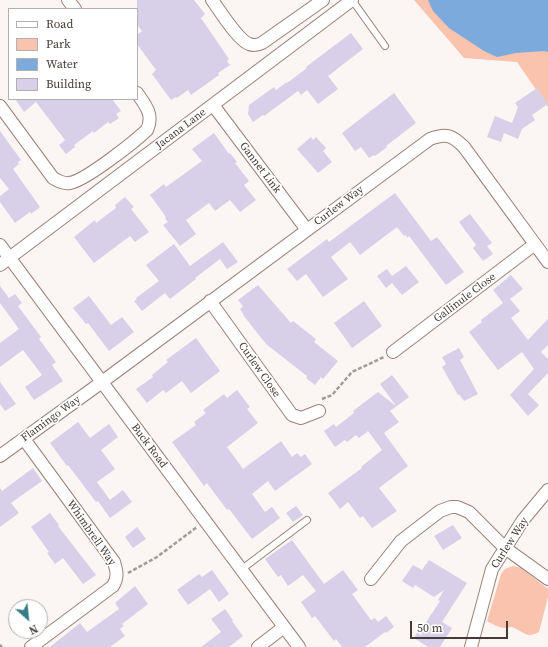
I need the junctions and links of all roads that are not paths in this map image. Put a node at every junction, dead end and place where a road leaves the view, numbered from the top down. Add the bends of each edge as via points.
1 (68, 0) edge
2 (212, 0) edge
3 (323, 0) edge
4 (352, 0) edge
5 (74, 8) edge
6 (385, 46) dead end
7 (138, 95) edge
8 (213, 105) junction
9 (0, 106) edge
10 (307, 230) junction
11 (535, 244) junction
12 (0, 245) edge
13 (5, 261) edge
14 (548, 262) edge
15 (210, 301) junction
16 (393, 352) road end
17 (102, 382) junction
18 (319, 411) road end
19 (24, 439) junction
20 (0, 456) edge
21 (548, 490) edge
22 (307, 520) dead end
23 (505, 548) junction
24 (242, 569) junction
25 (548, 579) edge
26 (371, 580) dead end
27 (284, 627) junction
28 (31, 647) edge
29 (258, 647) edge
30 (299, 647) edge
31 (471, 647) edge

1 - 5 street
2 - 3 street via 239,37 254,45 262,43
4 - 6 lane
4 - 8 street, Jacana Lane
7 - 9 street via 150,114 147,130 85,177 68,183 53,178
8 - 10 street, Gannet Link
8 - 13 street, Jacana Lane
10 - 11 street, Curlew Way via 422,144 443,135 451,137 464,147
10 - 15 street, Curlew Way
11 - 14 street, Curlew Way
11 - 16 street, Gallinule Close
12 - 13 street, Buck Road
13 - 17 street, Buck Road
15 - 17 street, Curlew Way
15 - 18 street, Curlew Close via 292,415 301,418
17 - 19 street, Flamingo Way
17 - 24 street, Buck Road
19 - 20 street, Flamingo Way
19 - 28 street, Whimbrell Way via 114,562 117,571 117,579 113,586
21 - 23 street, Curlew Way via 523,520
22 - 24 lane
23 - 25 street
23 - 26 street via 469,512 457,507 446,508 401,541
23 - 31 street, Curlew Way via 492,569
24 - 27 street, Buck Road
27 - 29 street
27 - 30 street, Buck Road

